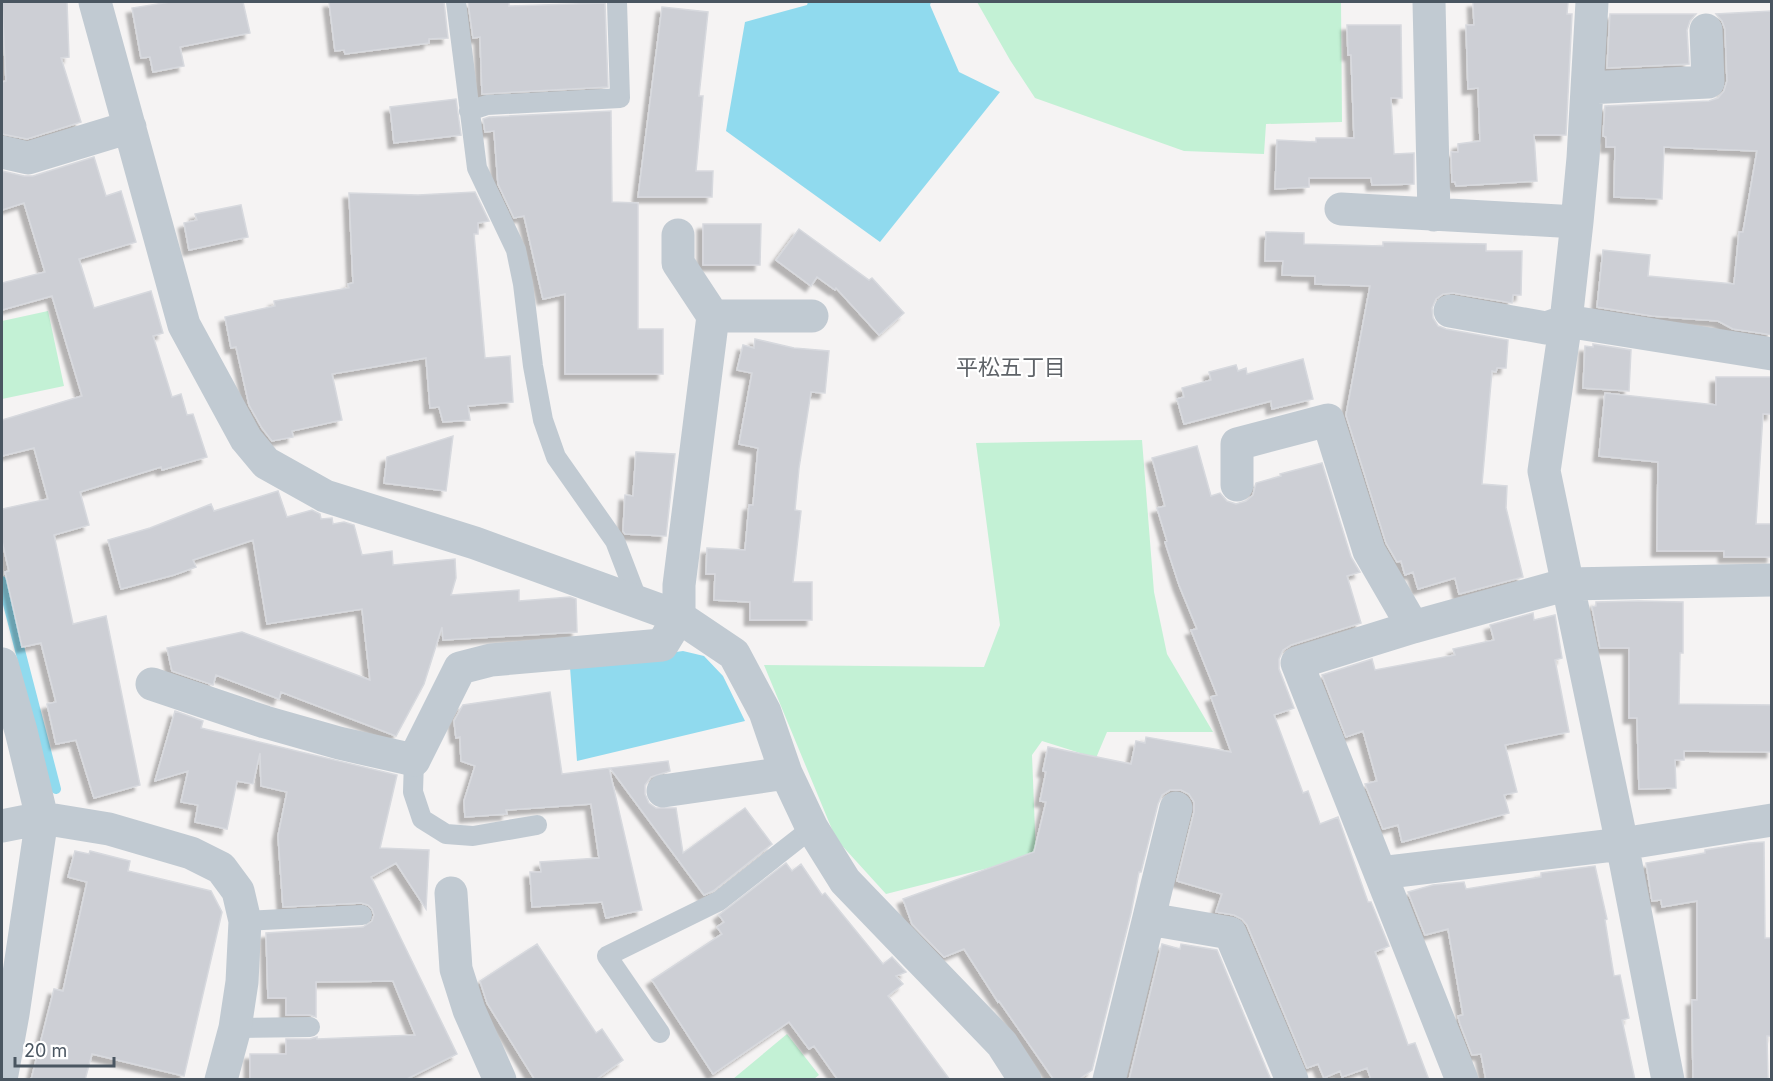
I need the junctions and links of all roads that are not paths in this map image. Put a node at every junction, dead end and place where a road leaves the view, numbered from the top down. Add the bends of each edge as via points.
1 (95, 2) edge
2 (456, 2) edge
3 (617, 2) edge
4 (1429, 2) edge
5 (1592, 2) edge
6 (1706, 30) dead end
7 (1587, 88) junction
8 (469, 111) junction
9 (130, 127) junction
10 (2, 152) edge
11 (1341, 209) dead end
12 (1434, 215) junction
13 (1577, 222) junction
14 (678, 235) dead end
15 (1450, 311) dead end
16 (713, 316) junction
17 (812, 316) dead end
18 (1566, 321) junction
19 (1772, 354) edge
20 (1237, 485) dead end
21 (1772, 580) edge
22 (1568, 584) junction
23 (638, 601) junction
24 (679, 617) junction
25 (1413, 627) junction
26 (2, 664) edge
27 (152, 684) dead end
28 (414, 760) junction
29 (786, 773) junction
30 (663, 791) dead end
31 (1176, 808) dead end
32 (42, 818) junction
33 (1772, 819) edge
34 (537, 825) dead end
35 (2, 826) edge
36 (812, 828) junction
37 (1622, 844) junction
38 (1380, 873) junction
39 (451, 893) dead end
40 (362, 915) dead end
41 (1149, 919) junction
42 (245, 921) junction
43 (310, 1027) dead end
44 (235, 1028) junction
45 (660, 1034) dead end
46 (2, 1074) edge
47 (221, 1080) edge
48 (500, 1080) edge
49 (1025, 1080) edge
50 (1109, 1080) edge
51 (1293, 1080) edge
52 (1462, 1080) edge
53 (1668, 1080) edge

1 - 9 street
2 - 8 lane
3 - 8 lane via 620,98 487,105
4 - 12 street
5 - 7 street
6 - 7 street via 1708,82
7 - 13 street
8 - 23 lane via 477,168 516,250 543,420 556,457 615,541
9 - 10 street via 28,158
9 - 23 street via 184,325 246,439 266,463 325,496 475,543
11 - 12 street
12 - 13 street
13 - 18 street
14 - 16 street via 678,263
15 - 18 street via 1546,328
16 - 17 street
16 - 24 street via 679,585
18 - 19 street
18 - 22 street via 1544,471
20 - 25 street via 1237,444 1328,420 1369,551
21 - 22 street
22 - 25 street
22 - 37 street
23 - 24 street
24 - 28 street via 662,645 491,660 460,669
24 - 29 street via 734,654 765,712
25 - 38 street via 1298,663
26 - 32 street
27 - 28 street via 265,722
28 - 34 lane via 413,792 422,819 447,834 473,836
29 - 30 street
29 - 36 street
31 - 41 street
32 - 35 street
32 - 42 street via 110,829 191,853 221,868 238,891
32 - 46 street
33 - 37 street
36 - 45 lane via 719,901 607,956
36 - 49 street via 845,881 1002,1044
37 - 38 street
37 - 53 street
38 - 52 street
39 - 48 street via 456,969 469,1010
40 - 42 lane
41 - 50 street
41 - 51 street via 1230,933
42 - 44 street
43 - 44 lane
44 - 47 street

